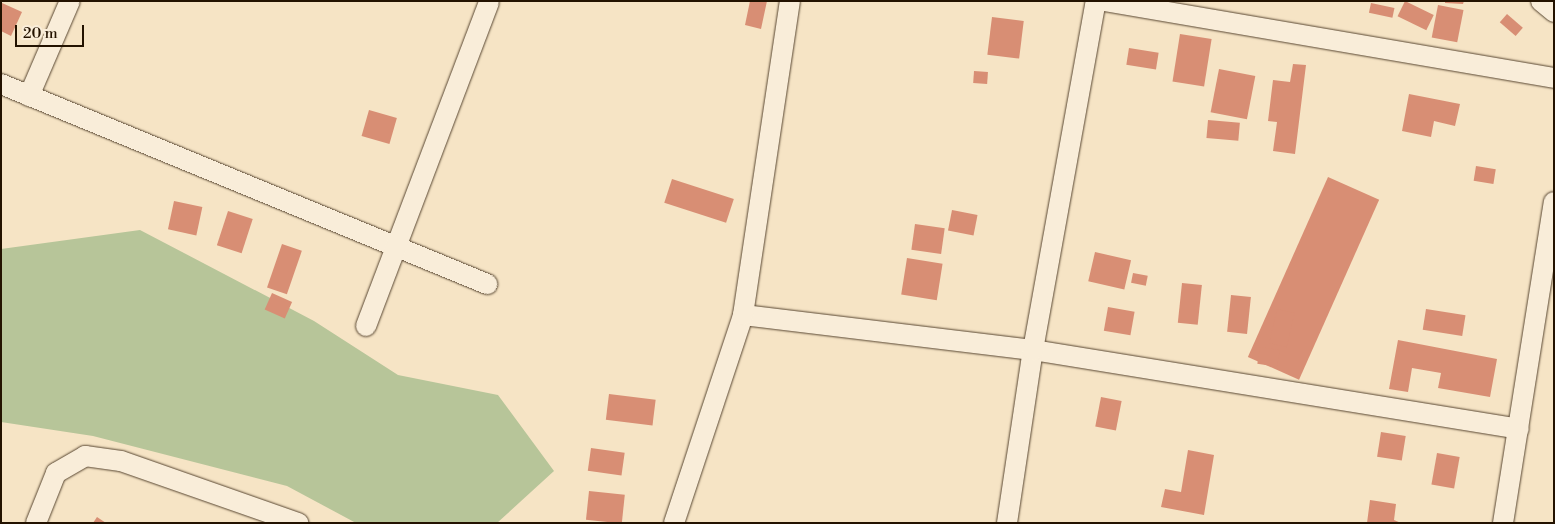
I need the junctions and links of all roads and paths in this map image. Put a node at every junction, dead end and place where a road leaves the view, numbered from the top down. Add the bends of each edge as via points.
1 (70, 1) edge
2 (790, 1) edge
3 (1096, 1) edge
4 (1104, 1) edge
5 (1541, 1) edge
6 (490, 3) dead end
7 (1554, 12) edge
8 (1554, 78) edge
9 (1, 84) edge
10 (30, 96) junction
11 (1554, 202) edge
12 (396, 246) junction
13 (487, 284) dead end
14 (743, 315) junction
15 (366, 326) dead end
16 (1033, 350) junction
17 (1519, 429) junction
18 (36, 523) edge
19 (298, 523) edge
20 (674, 523) edge
21 (1007, 523) edge
22 (1503, 523) edge

1 - 10 street
2 - 14 street
3 - 16 street
4 - 8 street
5 - 7 street
6 - 12 street
9 - 10 street
10 - 12 street
11 - 17 street
12 - 13 street
12 - 15 street
14 - 16 street
14 - 20 street
16 - 17 street
16 - 21 street
17 - 22 street
18 - 19 street via 56,473 85,456 121,461

